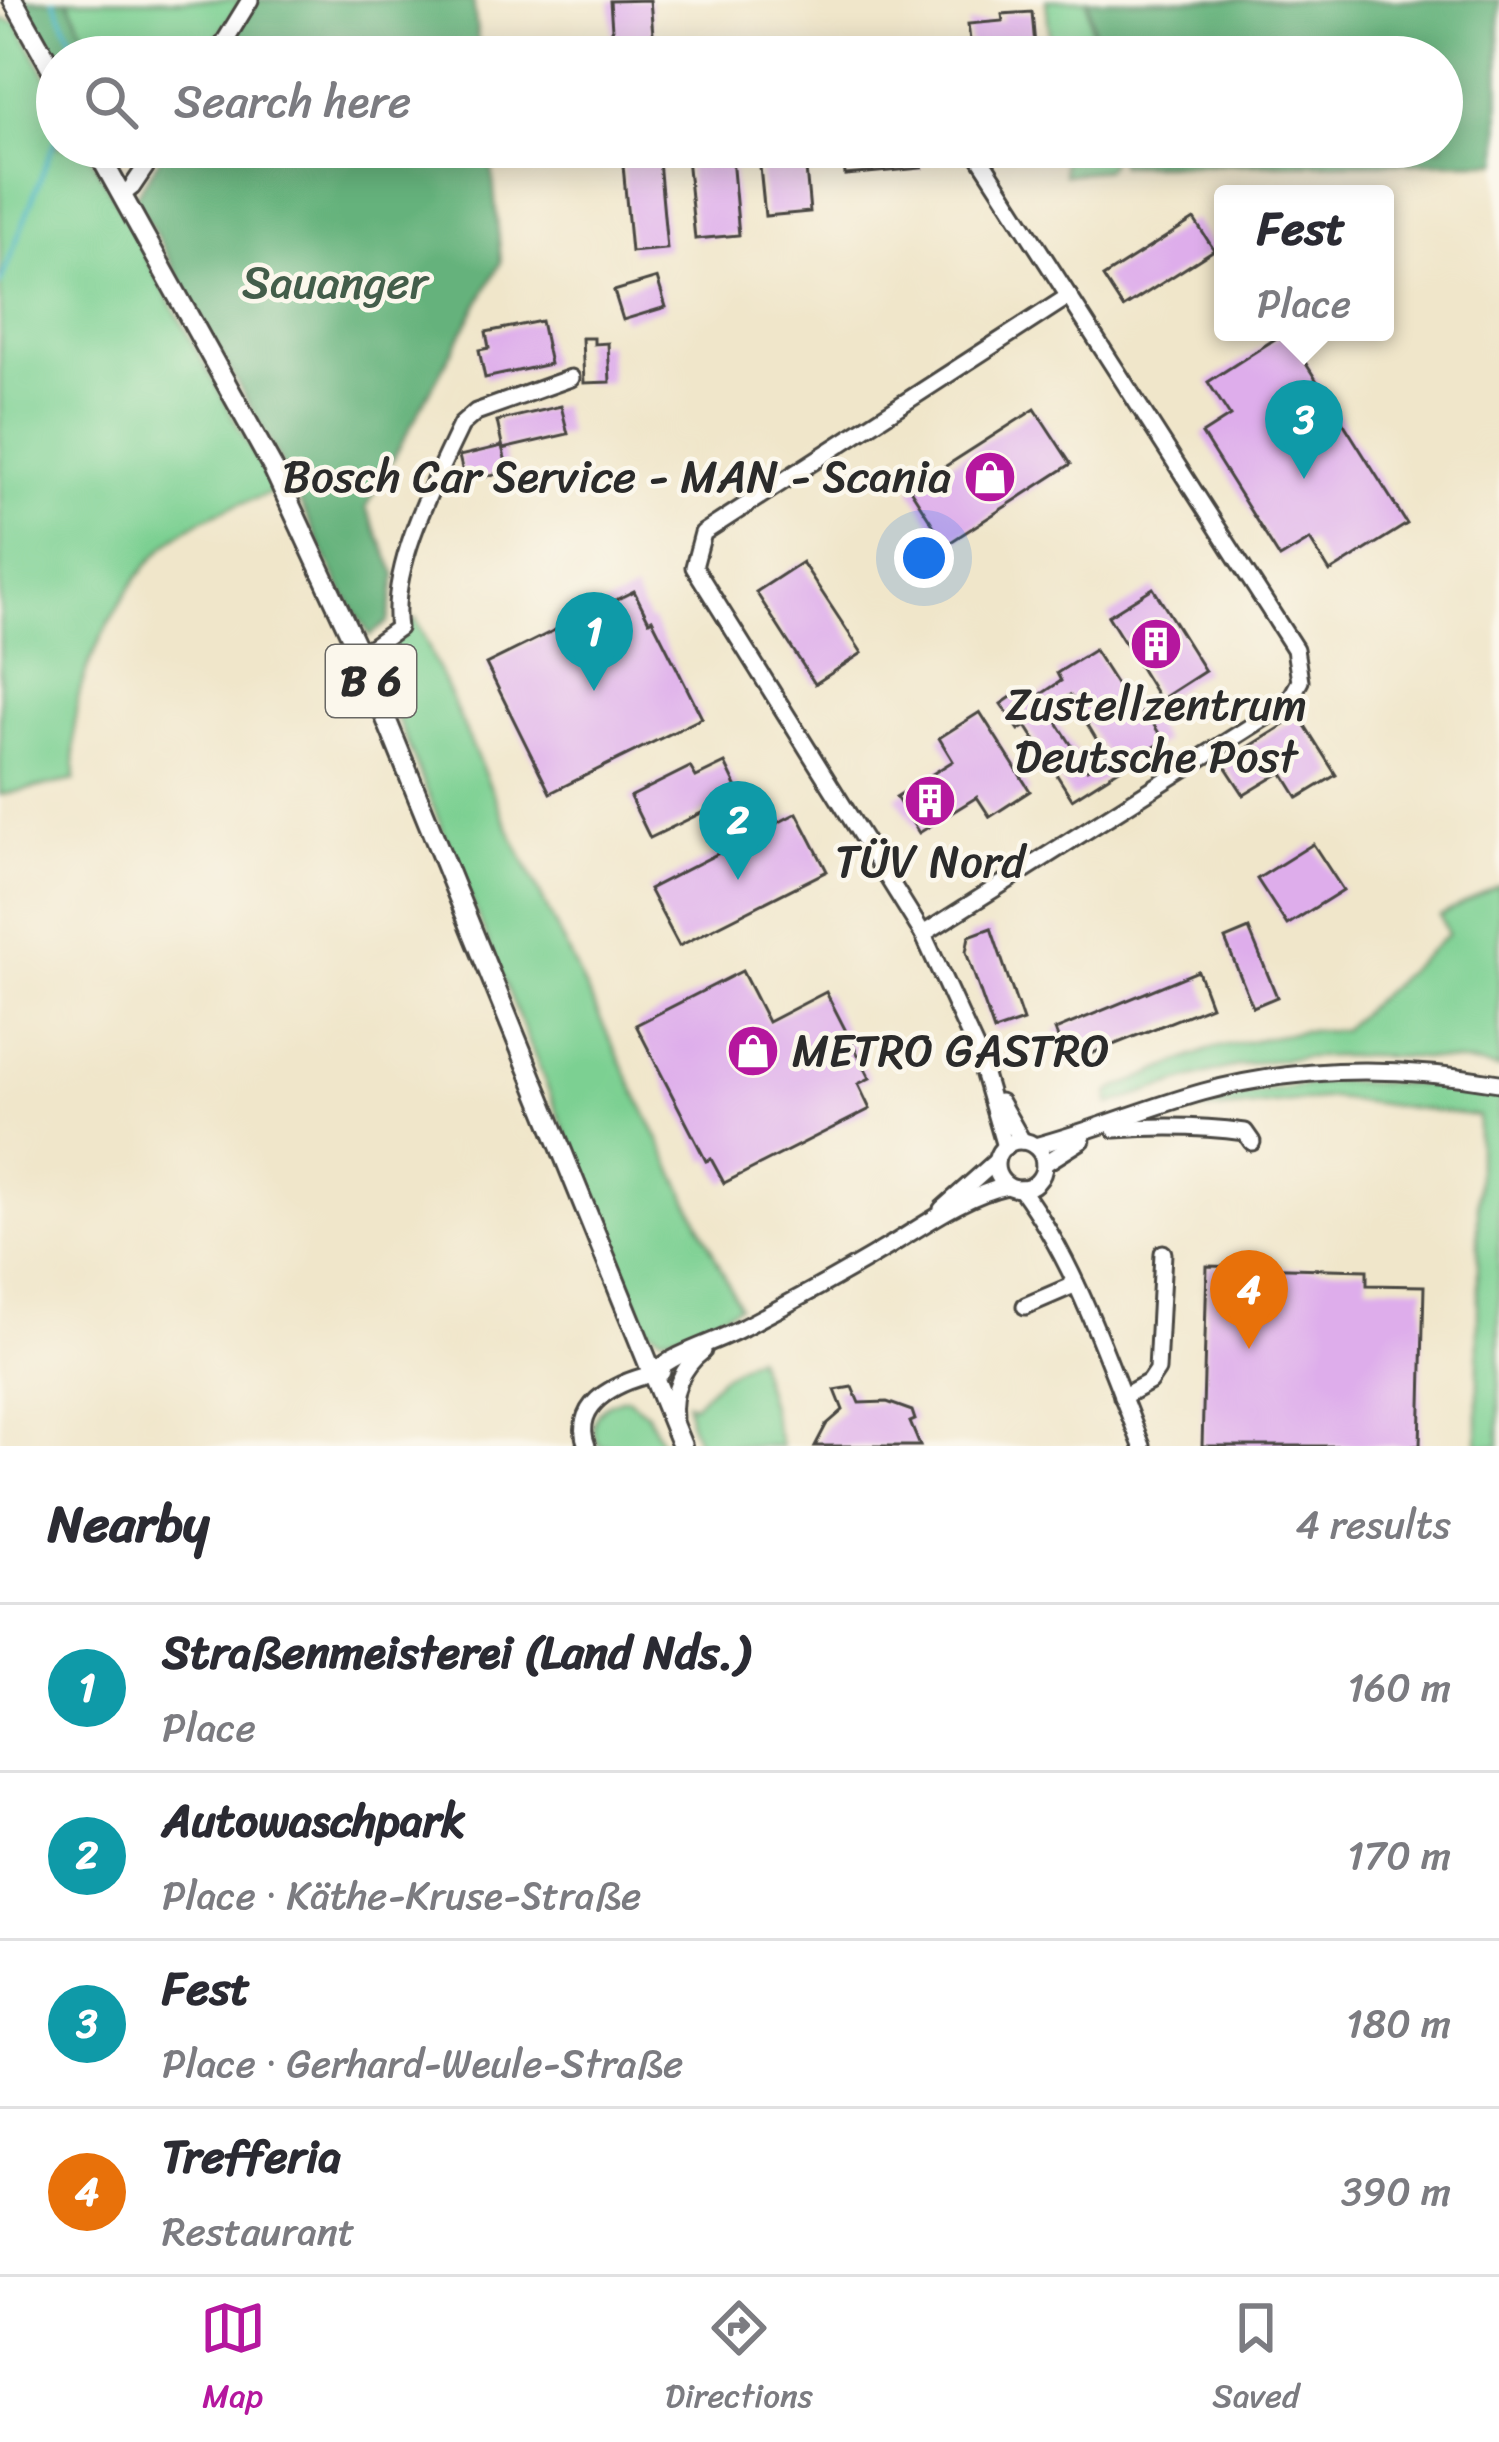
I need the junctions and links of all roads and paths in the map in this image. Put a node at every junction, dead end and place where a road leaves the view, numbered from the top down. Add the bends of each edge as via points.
1 (14, 0) edge
2 (250, 0) edge
3 (228, 36) edge
4 (36, 40) edge
5 (107, 168) edge
6 (145, 168) edge
7 (987, 168) edge
8 (122, 195) junction
9 (1069, 296) junction
10 (571, 378) dead end
11 (360, 655) junction
12 (923, 934) junction
13 (1499, 1083) edge
14 (1097, 1130) junction
15 (1252, 1142) dead end
16 (1014, 1149) junction
17 (1044, 1164) junction
18 (1022, 1186) junction
19 (932, 1219) junction
20 (1163, 1253) dead end
21 (1076, 1284) junction
22 (1025, 1306) dead end
23 (710, 1346) junction
24 (690, 1361) junction
25 (653, 1373) junction
26 (1123, 1397) junction
27 (679, 1438) edge
28 (587, 1446) edge
29 (1142, 1446) edge

1 - 4 main road
2 - 3 street
5 - 8 main road, B 6
6 - 8 street
7 - 9 street
8 - 11 main road, B 6 via 273,468
9 - 12 street via 703,533 694,567
9 - 12 street via 1295,650 1300,681 1288,703
10 - 11 street via 460,425 403,568 398,628
11 - 25 main road, B 6
12 - 16 street
13 - 14 street via 1330,1070 1209,1090
14 - 15 street via 1219,1129 1245,1132
14 - 16 street
14 - 17 street
16 - 17 street
16 - 18 street via 998,1175
16 - 19 street
17 - 18 street
18 - 19 street via 986,1191
18 - 21 street
19 - 23 street
20 - 26 street via 1156,1370
21 - 22 street
21 - 26 street
23 - 24 street
23 - 25 street
24 - 25 street
24 - 27 street via 674,1398
25 - 27 main road, B 6
25 - 28 street via 593,1402 582,1428
26 - 29 street

